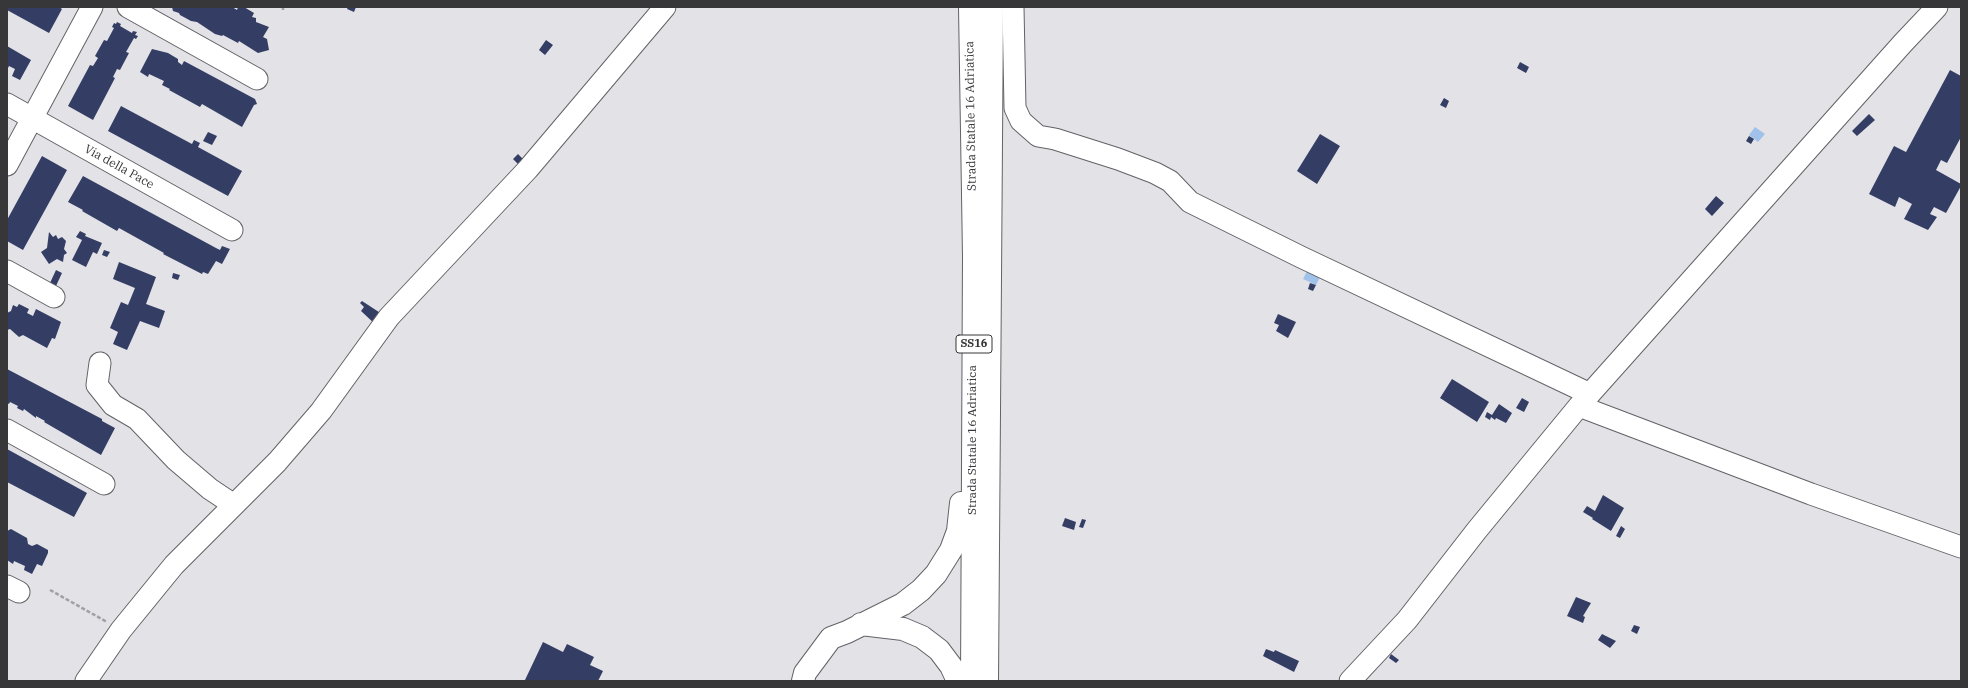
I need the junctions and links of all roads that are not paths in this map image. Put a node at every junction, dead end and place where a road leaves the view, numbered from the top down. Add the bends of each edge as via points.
1 (92, 7) edge
2 (128, 7) edge
3 (665, 7) edge
4 (970, 7) edge
5 (992, 7) edge
6 (1013, 7) edge
7 (1937, 7) edge
8 (257, 79) dead end
9 (7, 104) edge
10 (33, 118) junction
11 (7, 166) edge
12 (232, 230) dead end
13 (974, 256) junction
14 (7, 271) edge
15 (54, 297) dead end
16 (100, 363) dead end
17 (1584, 400) junction
18 (7, 430) edge
19 (104, 484) dead end
20 (234, 505) junction
21 (1961, 547) edge
22 (861, 624) junction
23 (86, 681) edge
24 (803, 681) edge
25 (958, 681) edge
26 (972, 681) edge
27 (988, 681) edge
28 (1350, 681) edge

1 - 10 street
2 - 8 street
3 - 20 street via 528,169 389,317 321,411 277,462
4 - 13 highway, Strada Statale 16 Adriatica / SS16
5 - 27 highway, Strada Statale 16 Adriatica / SS16
6 - 17 street via 1015,108 1021,121 1038,136 1055,139 1155,173 1170,181 1190,202
7 - 17 street
9 - 10 street, Via della Pace
10 - 11 street
10 - 12 street, Via della Pace
13 - 22 highway via 962,308 961,508 958,532 951,550 936,574 921,590 903,604
13 - 26 highway, Strada Statale 16 Adriatica / SS16
14 - 15 street
16 - 20 street via 97,385 112,406 137,419 176,460 210,489
17 - 21 street via 1811,494
17 - 28 street via 1407,620
18 - 19 street
20 - 23 street via 174,565 121,630
22 - 24 highway via 831,638 805,673
22 - 25 highway via 903,629 922,637 939,650

